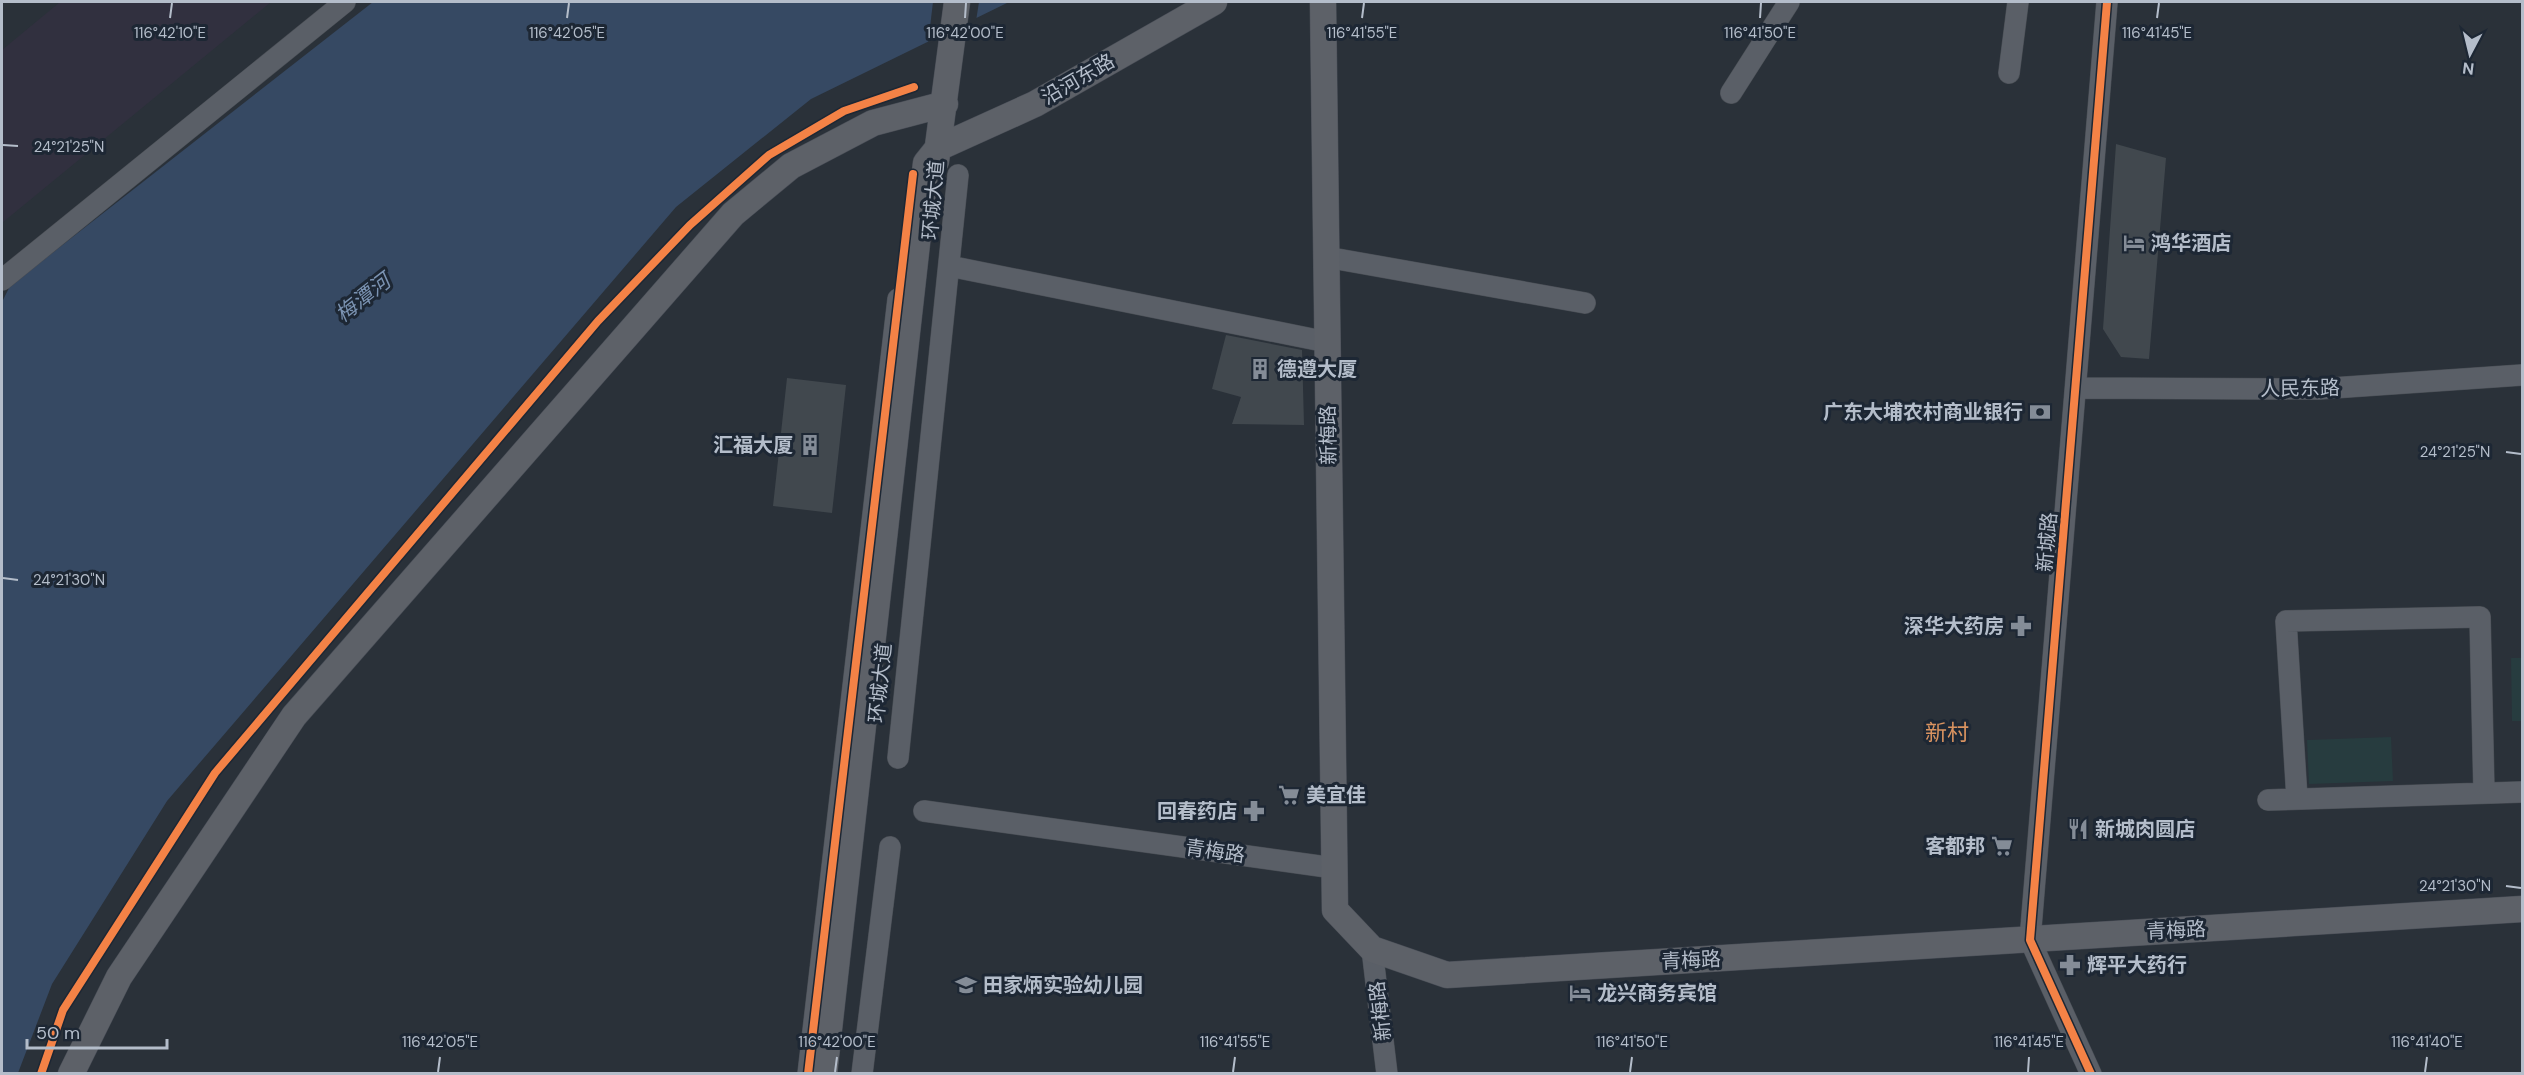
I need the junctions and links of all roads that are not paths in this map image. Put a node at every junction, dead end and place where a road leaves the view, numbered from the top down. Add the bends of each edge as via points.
1 (345, 2) edge
2 (957, 2) edge
3 (1214, 2) edge
4 (1323, 2) edge
5 (1789, 2) edge
6 (2018, 2) edge
7 (2107, 2) edge
8 (2009, 73) dead end
9 (1731, 93) dead end
10 (946, 97) junction
11 (938, 148) junction
12 (913, 174) dead end
13 (958, 176) dead end
14 (1326, 258) junction
15 (949, 266) junction
16 (2, 280) edge
17 (1585, 303) dead end
18 (1327, 342) junction
19 (2523, 375) edge
20 (2077, 388) junction
21 (898, 758) dead end
22 (2523, 792) edge
23 (2484, 793) junction
24 (2297, 799) junction
25 (2268, 800) dead end
26 (924, 811) dead end
27 (890, 848) dead end
28 (1334, 868) junction
29 (2523, 909) edge
30 (2030, 940) junction
31 (1372, 949) junction
32 (71, 1074) edge
33 (808, 1074) edge
34 (824, 1074) edge
35 (836, 1074) edge
36 (862, 1074) edge
37 (1387, 1074) edge
38 (2091, 1074) edge

1 - 16 street
2 - 10 main road
3 - 11 main road, 沿河东路 via 1035,104
4 - 14 main road, 新梅路
5 - 9 street
6 - 8 street
7 - 20 street, 新城路
10 - 11 main road
10 - 32 main road via 873,123 791,166 733,214 294,716 119,977
11 - 34 main road, 环城大道 via 926,163
11 - 35 main road, 环城大道
12 - 33 street
13 - 15 street
14 - 17 street
14 - 18 main road, 新梅路
15 - 18 street
15 - 21 street
18 - 28 main road, 新梅路
19 - 20 street, 人民东路 via 2318,389
20 - 30 street, 新城路
22 - 23 street
23 - 24 street
23 - 24 street via 2480,617 2286,621
24 - 25 street
26 - 28 street, 青梅路
27 - 36 street
28 - 31 main road, 青梅路 via 1335,910
29 - 30 main road, 青梅路
30 - 31 main road, 青梅路 via 1447,975
30 - 38 street, 新城路
31 - 37 street, 新梅路

